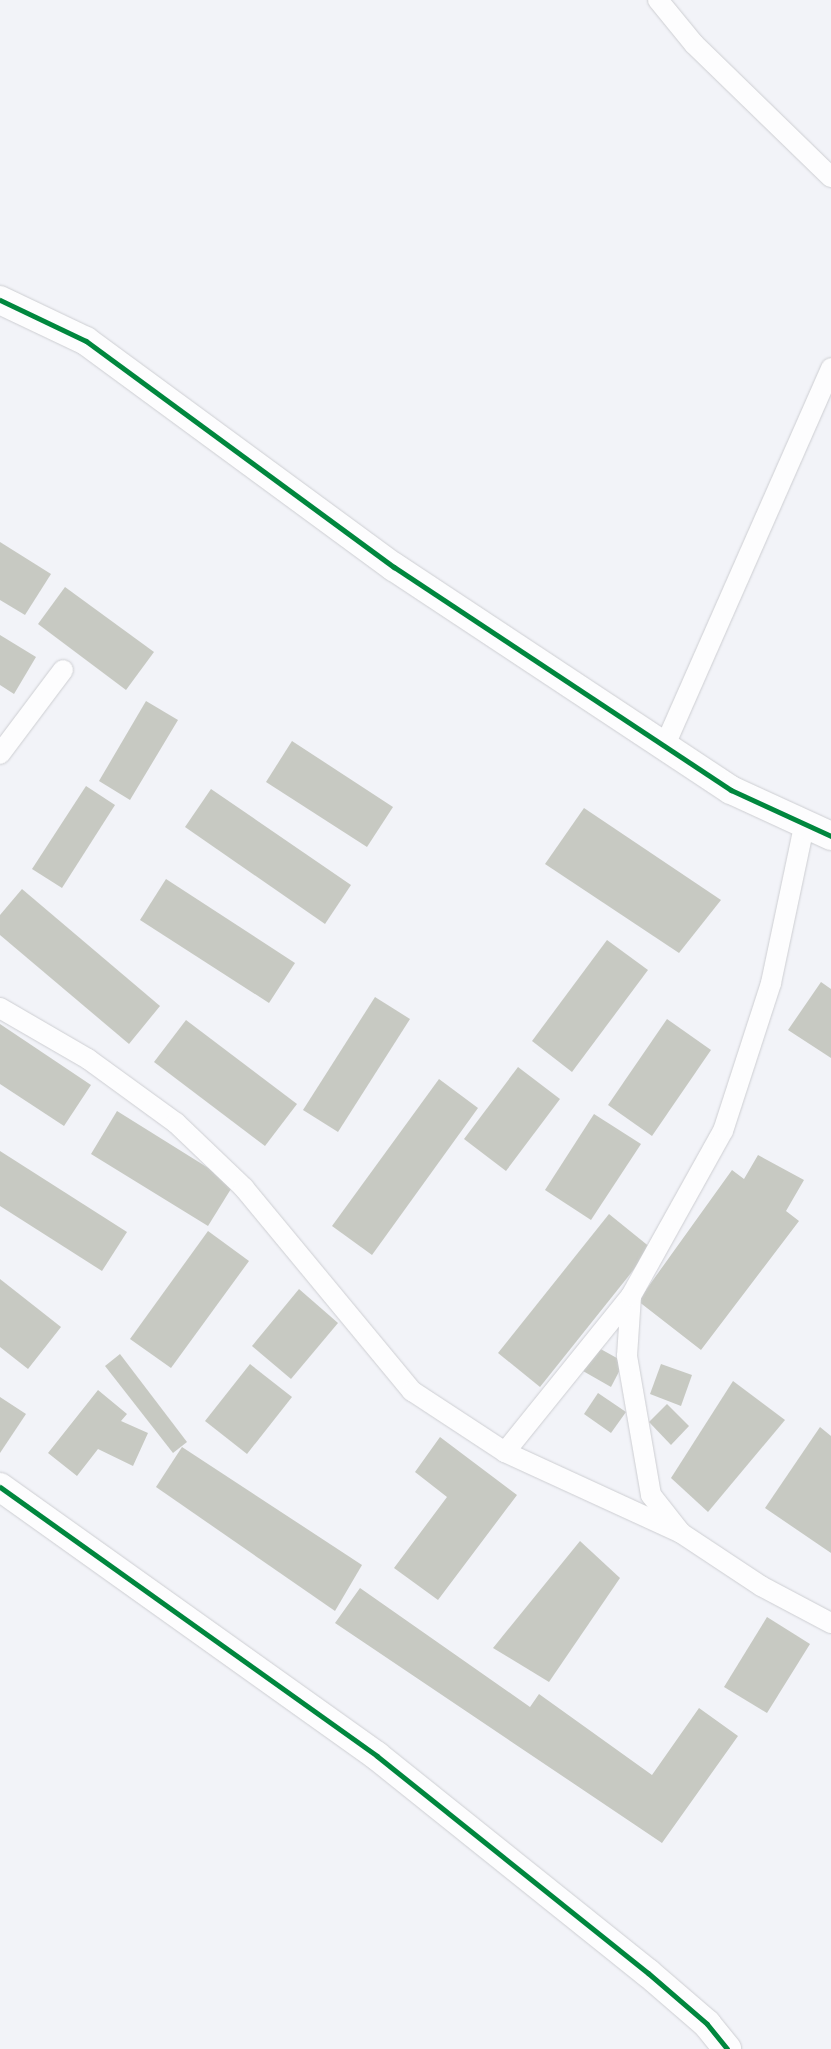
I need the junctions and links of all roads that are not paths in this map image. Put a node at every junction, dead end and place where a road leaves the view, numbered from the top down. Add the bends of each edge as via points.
1 (658, 0) edge
2 (831, 177) edge
3 (0, 300) edge
4 (831, 368) edge
5 (63, 670) dead end
6 (665, 745) junction
7 (0, 754) edge
8 (804, 826) junction
9 (831, 836) edge
10 (0, 995) edge
11 (0, 1008) edge
12 (21, 1017) junction
13 (630, 1296) junction
14 (505, 1452) junction
15 (0, 1487) edge
16 (681, 1533) junction
17 (831, 1623) edge
18 (727, 2049) edge

1 - 2 lane via 694,44
3 - 6 street via 86,341 394,567
4 - 6 lane
5 - 7 lane
6 - 8 street via 731,790
8 - 9 street
8 - 13 lane via 771,983 723,1131
10 - 12 lane
11 - 12 lane
12 - 14 lane via 176,1123 244,1188 412,1391
13 - 14 lane
13 - 16 lane via 626,1356 650,1495
14 - 16 lane
15 - 18 street via 377,1756 640,1967 707,2024
16 - 17 lane via 761,1586

